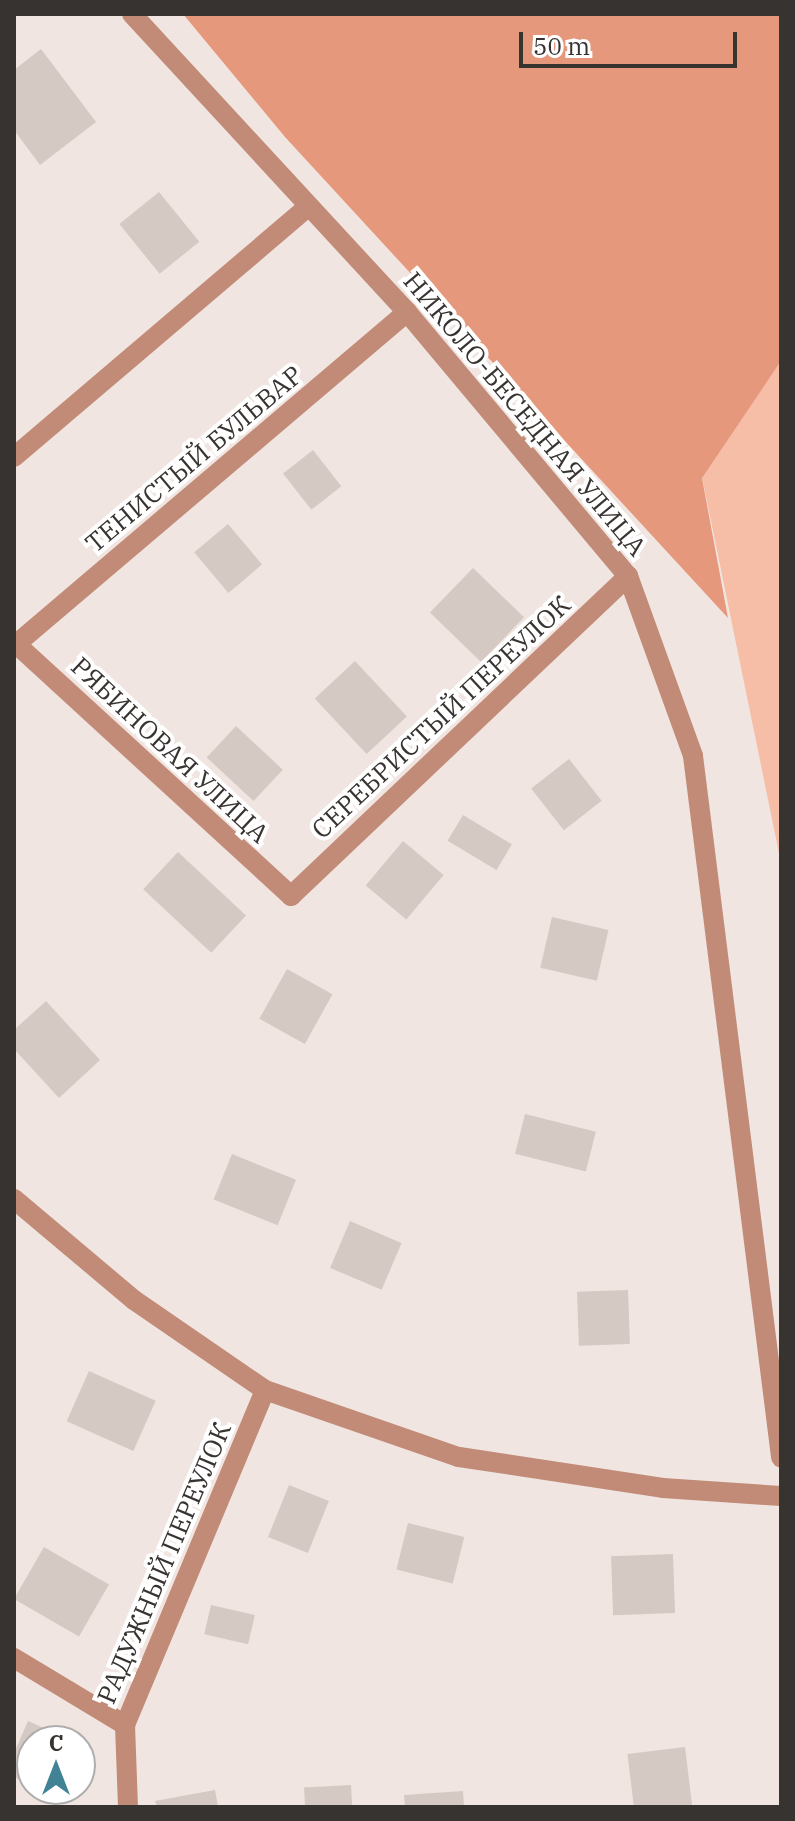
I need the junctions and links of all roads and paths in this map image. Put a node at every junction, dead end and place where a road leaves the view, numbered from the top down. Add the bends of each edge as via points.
1 (132, 14) edge
2 (309, 206) junction
3 (407, 312) junction
4 (14, 457) edge
5 (628, 576) junction
6 (15, 644) edge
7 (291, 896) joint
8 (14, 1199) edge
9 (265, 1390) junction
10 (781, 1457) edge
11 (781, 1496) edge
12 (14, 1658) edge
13 (125, 1725) junction
14 (128, 1807) edge

1 - 2 street, НИКОЛО-БЕСЕДНАЯ УЛИЦА
2 - 3 street, НИКОЛО-БЕСЕДНАЯ УЛИЦА
2 - 4 street
3 - 5 street, НИКОЛО-БЕСЕДНАЯ УЛИЦА
3 - 6 street, ТЕНИСТЫЙ БУЛЬВАР
5 - 7 street, СЕРЕБРИСТЫЙ ПЕРЕУЛОК
5 - 10 street, НИКОЛО-БЕСЕДНАЯ УЛИЦА via 693,756
6 - 7 street, РЯБИНОВАЯ УЛИЦА
8 - 9 street via 134,1300
9 - 11 street via 459,1457 663,1488
9 - 13 street, РАДУЖНЫЙ ПЕРЕУЛОК
12 - 13 street
13 - 14 street, РАДУЖНЫЙ ПЕРЕУЛОК

